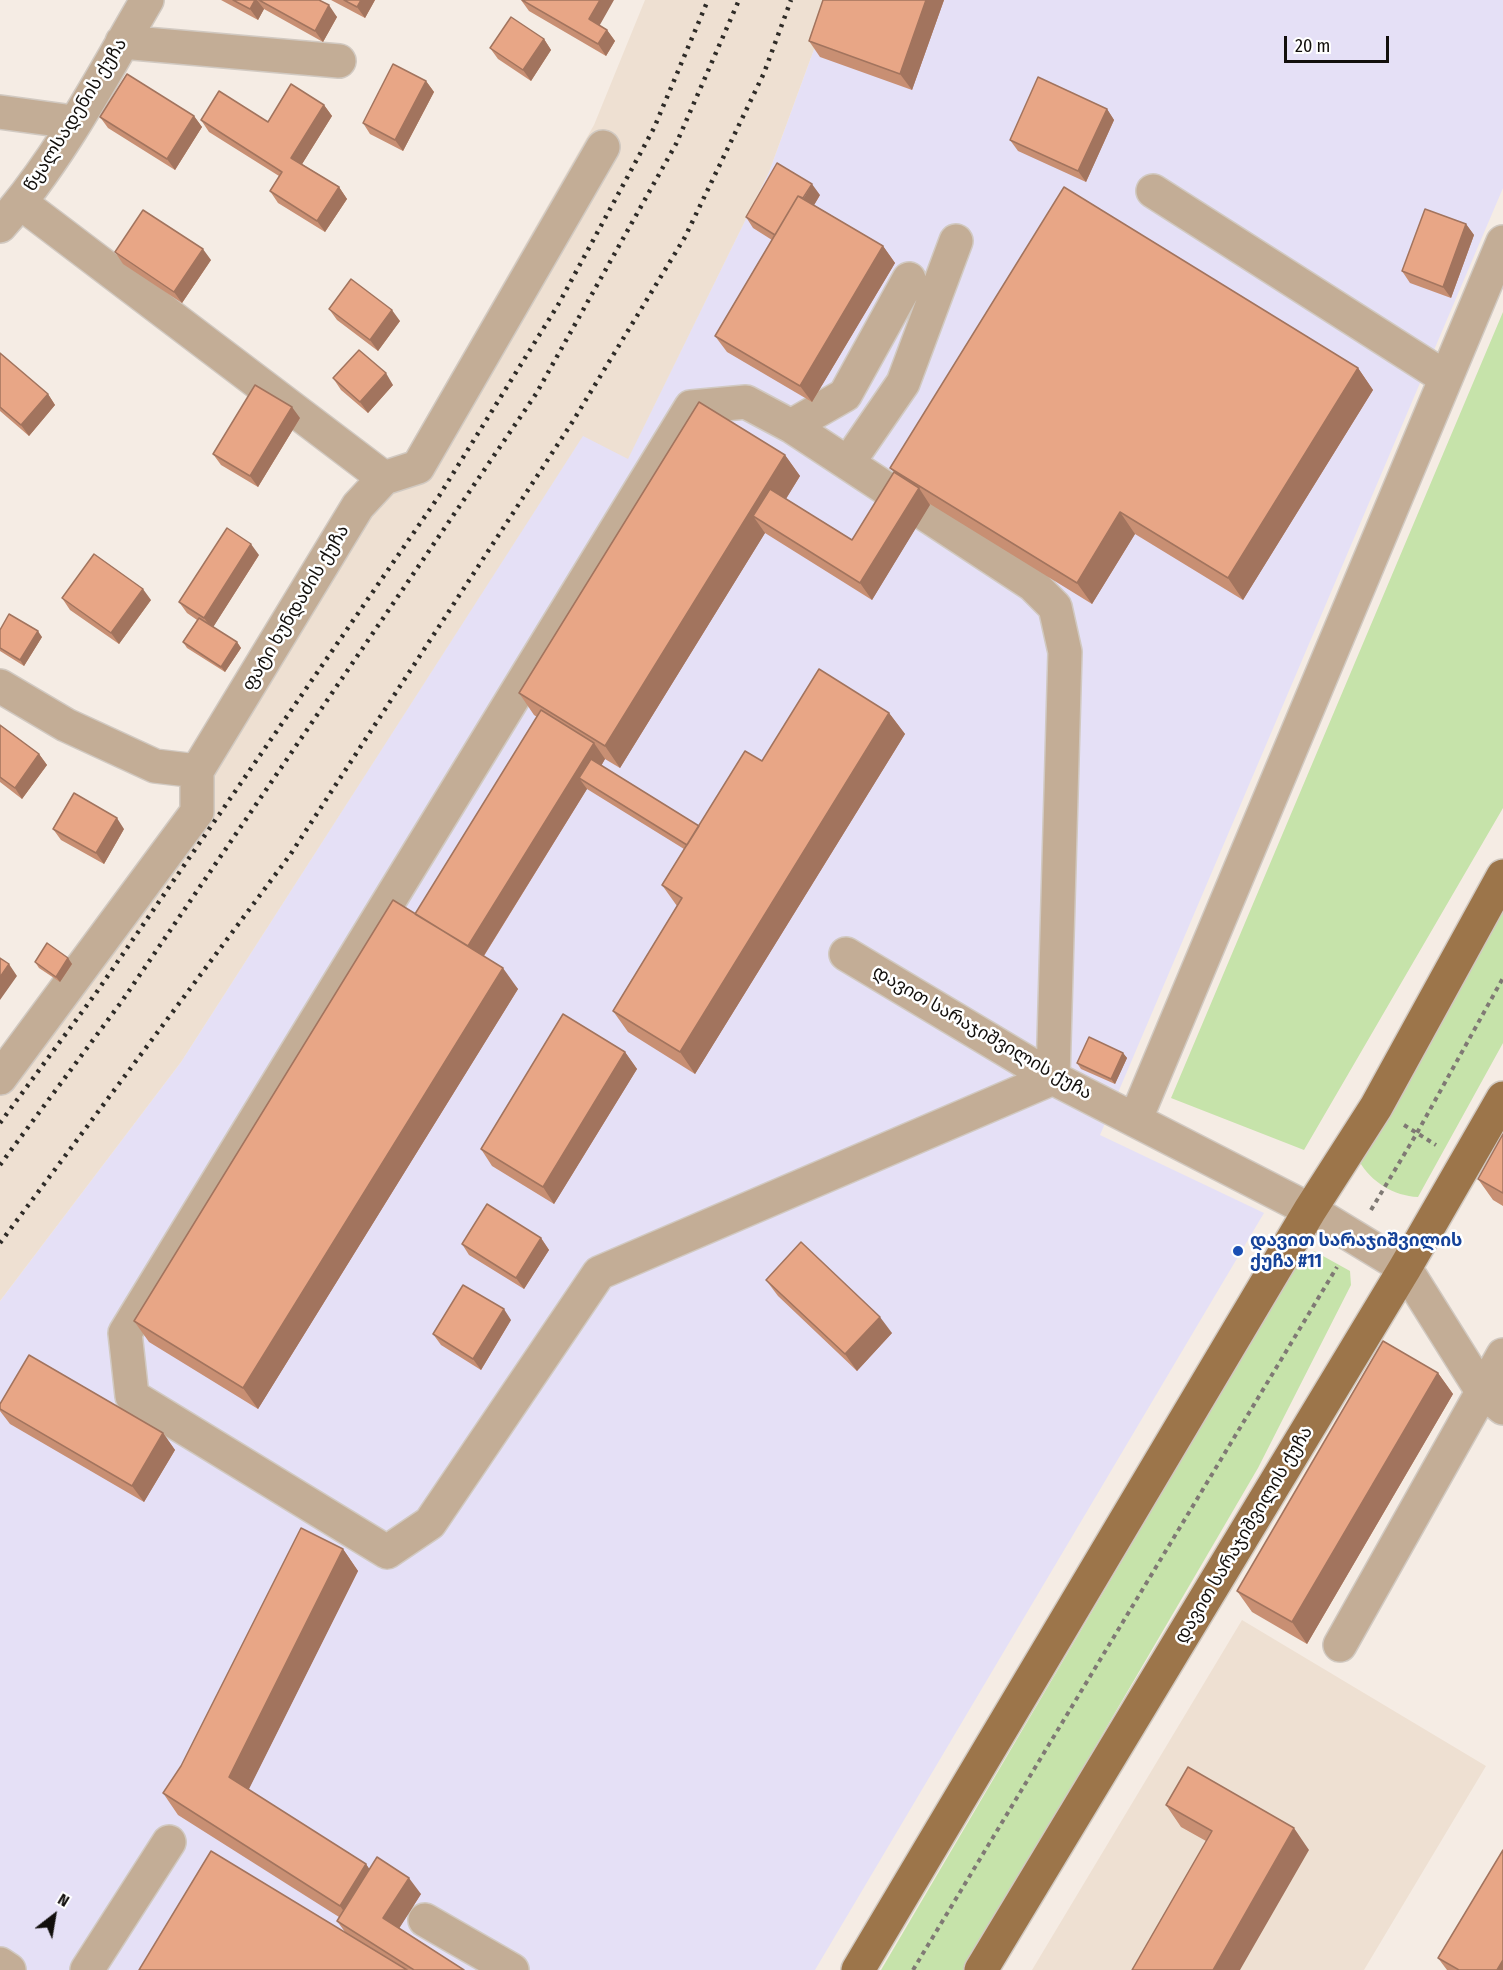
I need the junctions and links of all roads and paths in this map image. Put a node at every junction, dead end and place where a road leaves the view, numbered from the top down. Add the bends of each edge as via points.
1 (147, 0) edge
2 (122, 42) junction
3 (339, 62) dead end
4 (0, 112) edge
5 (74, 122) junction
6 (603, 147) dead end
7 (1153, 191) dead end
8 (10, 214) edge
9 (956, 241) dead end
10 (1503, 242) edge
11 (909, 279) dead end
12 (1446, 378) junction
13 (791, 426) junction
14 (848, 463) junction
15 (384, 478) junction
16 (0, 686) edge
17 (197, 771) junction
18 (1503, 876) edge
19 (846, 954) dead end
20 (1503, 978) edge
21 (0, 1078) edge
22 (1053, 1078) junction
23 (1503, 1098) edge
24 (1376, 1107) junction
25 (1136, 1118) junction
26 (1417, 1133) junction
27 (1465, 1164) junction
28 (1310, 1210) junction
29 (1355, 1237) junction
30 (1404, 1268) junction
31 (1503, 1355) edge
32 (1492, 1399) edge
33 (1340, 1645) dead end
34 (170, 1842) dead end
35 (425, 1920) dead end
36 (0, 1964) edge
37 (9, 1970) edge
38 (87, 1970) edge
39 (512, 1970) edge
40 (858, 1970) edge
41 (914, 1970) edge
42 (981, 1970) edge

1 - 2 street, წყალსადენის ქუჩა
2 - 3 street
2 - 5 street, წყალსადენის ქუჩა
4 - 5 street
5 - 8 street, წყალსადენის ქუჩა
6 - 15 street, ფატი ხუნდაძის ქუჩა via 418,467
7 - 12 street
8 - 15 street
9 - 14 street via 903,383
10 - 12 street
11 - 13 street via 845,395
12 - 25 street
13 - 14 street
13 - 22 street via 746,402 691,407 125,1333 132,1396 387,1552 430,1523 599,1273
14 - 22 street via 1033,585 1055,607 1065,652
15 - 17 street, ფატი ხუნდაძის ქუჩა via 358,506
16 - 17 street via 66,724 155,766
17 - 21 street via 197,812
18 - 24 main road
19 - 22 street, დავით სარაჯიშვილის ქუჩა
20 - 26 path
22 - 25 street, დავით სარაჯიშვილის ქუჩა
23 - 27 main road, დავით სარაჯიშვილის ქუჩა
24 - 26 path
24 - 28 main road
25 - 28 street, დავით სარაჯიშვილის ქუჩა
26 - 27 path
26 - 29 path
27 - 30 main road, დავით სარაჯიშვილის ქუჩა
28 - 29 street, დავით სარაჯიშვილის ქუჩა
28 - 40 main road
29 - 30 street, დავით სარაჯიშვილის ქუჩა
29 - 41 path
30 - 32 street
30 - 42 main road, დავით სარაჯიშვილის ქუჩა
31 - 32 street
32 - 33 street
34 - 38 street
35 - 39 street
36 - 37 street

